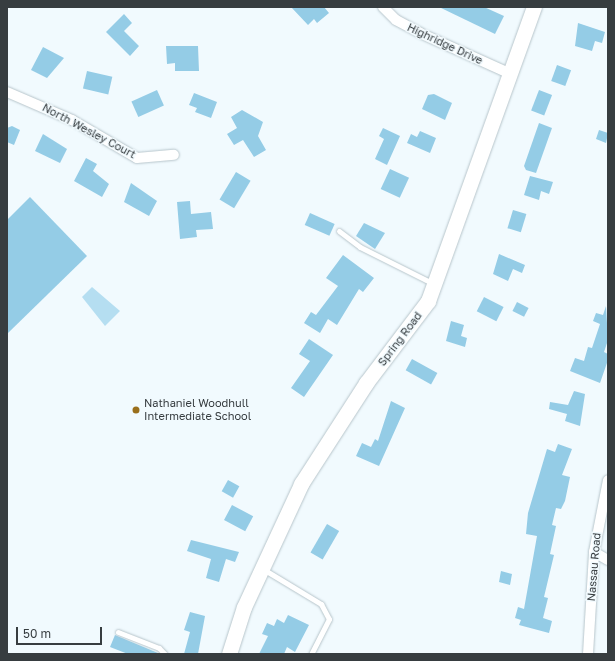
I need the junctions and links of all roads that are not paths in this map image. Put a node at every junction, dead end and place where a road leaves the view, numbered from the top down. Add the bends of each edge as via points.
1 (383, 7) edge
2 (534, 7) edge
3 (511, 74) junction
4 (7, 92) edge
5 (174, 154) dead end
6 (339, 231) dead end
7 (435, 284) junction
8 (608, 480) edge
9 (594, 552) junction
10 (608, 560) edge
11 (260, 568) junction
12 (118, 632) dead end
13 (165, 654) edge
14 (229, 654) edge
15 (311, 654) edge
16 (588, 654) edge

1 - 3 street, Highridge Drive via 396,20 420,33
2 - 3 main road, Spring Road
3 - 7 main road, Spring Road
4 - 5 street, North Wesley Court via 72,120 137,158
6 - 7 lane via 360,247
7 - 11 main road, Spring Road via 428,301 366,383 308,472
8 - 9 street, Nassau Road
9 - 10 street
9 - 16 street, Nassau Road
11 - 14 main road, Spring Road
11 - 15 lane via 321,604 329,619
12 - 13 lane via 159,648

